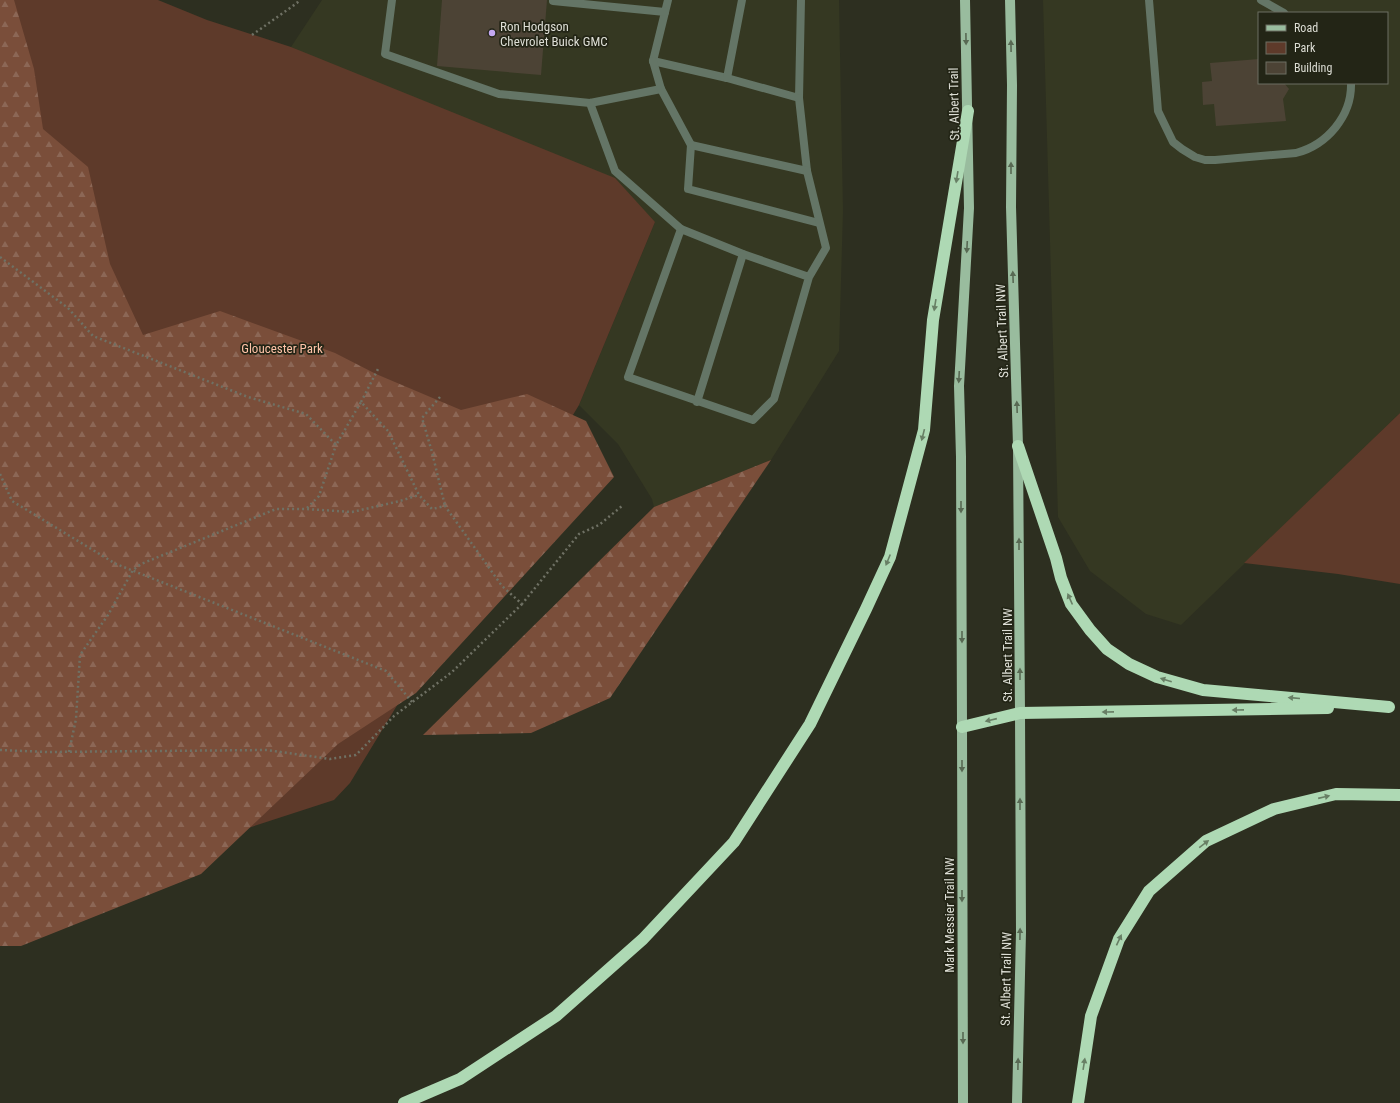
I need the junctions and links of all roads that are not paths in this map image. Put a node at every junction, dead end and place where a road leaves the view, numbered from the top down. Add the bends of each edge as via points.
1 (392, 0) edge
2 (668, 0) edge
3 (742, 0) edge
4 (801, 0) edge
5 (965, 0) edge
6 (1010, 0) edge
7 (1149, 0) edge
8 (1261, 0) edge
9 (553, 1) dead end
10 (665, 12) junction
11 (1282, 12) edge
12 (654, 61) junction
13 (727, 78) junction
14 (1351, 84) edge
15 (661, 89) junction
16 (799, 98) junction
17 (590, 103) junction
18 (968, 111) junction
19 (691, 145) junction
20 (807, 172) junction
21 (819, 223) junction
22 (681, 229) junction
23 (743, 254) junction
24 (809, 277) junction
25 (697, 402) junction
26 (1018, 446) junction
27 (1394, 708) edge
28 (1020, 713) junction
29 (962, 726) junction
30 (1400, 794) edge
31 (404, 1103) edge
32 (963, 1103) edge
33 (1017, 1103) edge
34 (1078, 1103) edge

1 - 17 lane via 385,54 499,94
2 - 10 lane
3 - 13 lane
4 - 16 lane
5 -> 18 main road, St. Albert Trail
26 -> 6 main road, St. Albert Trail NW via 1011,207
7 - 14 lane via 1158,111 1173,142 1195,157 1215,160 1307,150 1335,130 1349,102
8 - 11 lane
9 - 10 lane
10 - 12 lane
12 - 13 lane
12 - 15 lane
13 - 16 lane
15 - 17 lane
15 - 19 lane
16 - 20 lane
17 - 22 lane via 615,171
18 -> 29 main road, St. Albert Trail via 970,208 959,386
18 -> 31 highway via 933,320 924,430 890,556 810,724 734,842 643,939 556,1016 460,1079
19 - 20 lane
19 - 21 lane via 688,189
20 - 21 lane
21 - 24 lane via 826,248
22 - 23 lane
22 - 25 lane via 628,377
23 - 24 lane
23 - 25 lane
24 - 25 lane via 774,399 753,420
27 -> 26 highway via 1202,690 1157,677 1129,664 1094,635 1071,604
28 -> 26 main road, St. Albert Trail NW
27 -> 28 highway
28 -> 29 highway
33 -> 28 main road, St. Albert Trail NW
29 -> 32 main road, Mark Messier Trail NW
34 -> 30 highway via 1091,1016 1119,939 1149,891 1206,841 1274,809 1336,794

